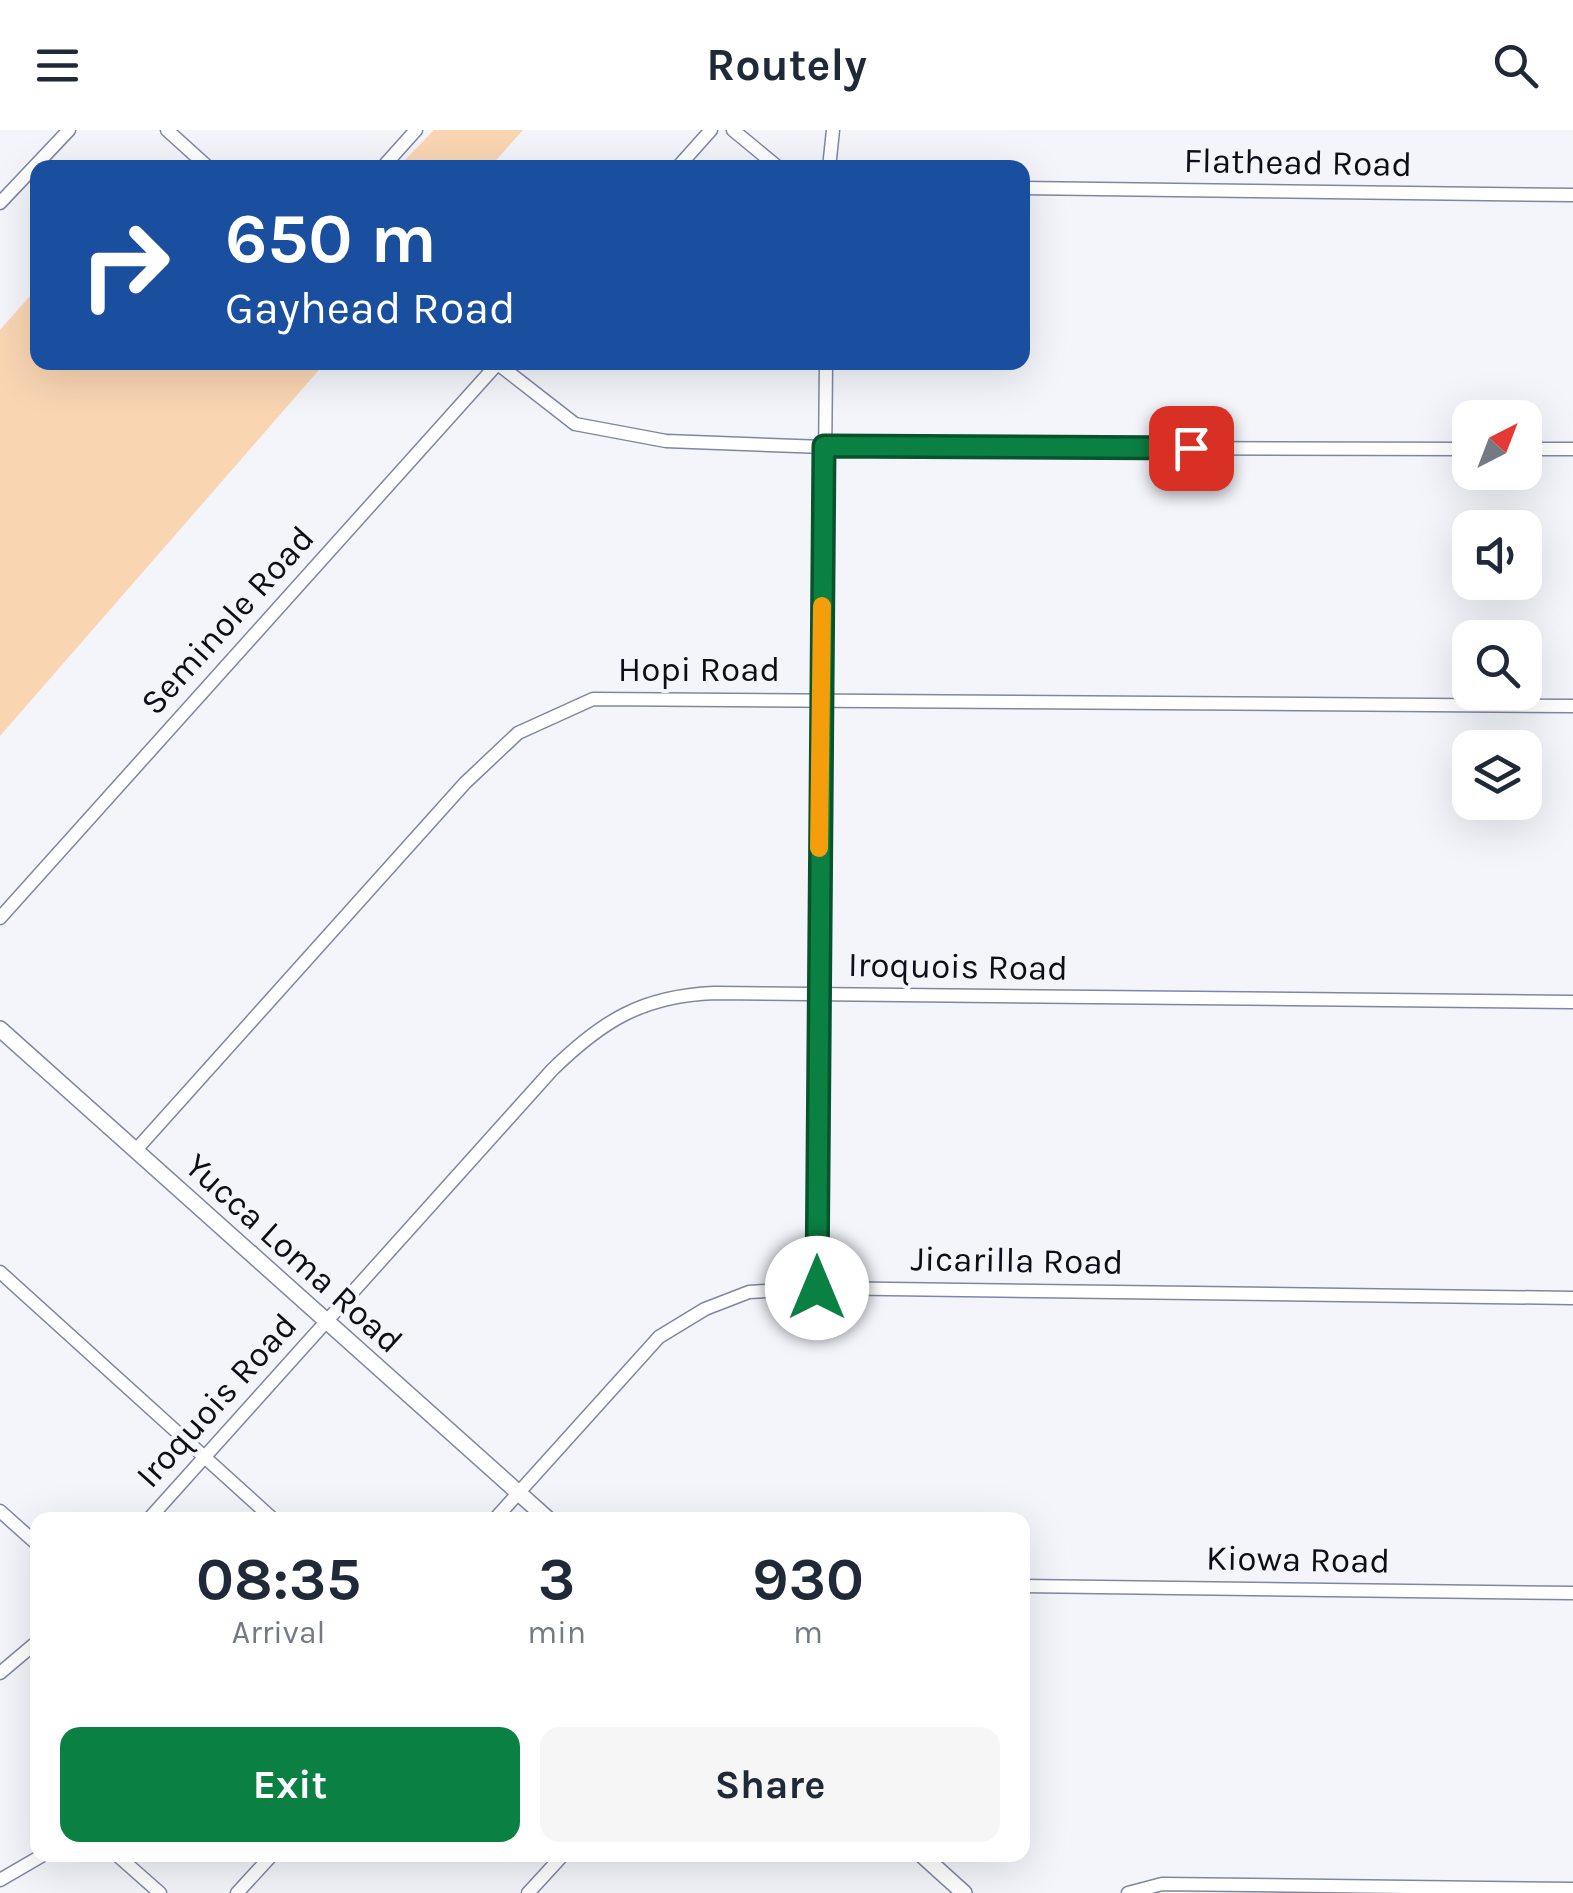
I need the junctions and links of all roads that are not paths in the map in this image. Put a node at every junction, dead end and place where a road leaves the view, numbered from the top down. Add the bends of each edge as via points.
1 (68, 130) edge
2 (167, 130) edge
3 (416, 130) edge
4 (712, 130) edge
5 (733, 130) edge
6 (833, 130) edge
7 (40, 160) edge
8 (200, 160) edge
9 (389, 160) edge
10 (684, 160) edge
11 (769, 160) edge
12 (830, 160) edge
13 (30, 171) edge
14 (1030, 188) edge
15 (1573, 196) edge
16 (0, 203) edge
17 (493, 370) edge
18 (508, 370) edge
19 (826, 370) edge
20 (824, 446) junction
21 (1452, 449) edge
22 (1542, 449) edge
23 (1573, 449) edge
24 (820, 700) junction
25 (1573, 706) edge
26 (0, 918) edge
27 (818, 994) junction
28 (1573, 1002) edge
29 (0, 1030) edge
30 (135, 1151) junction
31 (0, 1272) edge
32 (817, 1288) junction
33 (1573, 1298) edge
34 (326, 1322) junction
35 (204, 1457) junction
36 (517, 1492) junction
37 (0, 1511) edge
38 (155, 1512) edge
39 (265, 1512) edge
40 (501, 1512) edge
41 (540, 1512) edge
42 (30, 1538) edge
43 (1030, 1586) edge
44 (1573, 1593) edge
45 (30, 1648) edge
46 (0, 1673) edge
47 (31, 1862) edge
48 (125, 1862) edge
49 (266, 1862) edge
50 (556, 1862) edge
51 (930, 1862) edge
52 (0, 1880) edge
53 (1573, 1889) edge
54 (160, 1893) edge
55 (237, 1893) edge
56 (528, 1893) edge
57 (964, 1893) edge
58 (1128, 1893) edge

1 - 7 street
2 - 8 street
3 - 9 street
4 - 10 street
5 - 11 street
6 - 12 street
13 - 16 street
14 - 15 street, Flathead Road
17 - 26 street, Seminole Road
18 - 20 street via 575,424 666,440
19 - 20 street
20 - 21 street
20 - 24 street
22 - 23 street
24 - 25 street, Hopi Road
24 - 27 street
24 - 30 street, Hopi Road via 593,699 518,733 465,783
27 - 28 street, Iroquois Road
27 - 32 street
27 - 34 street, Iroquois Road via 675,994 586,1036
29 - 30 main road, Yucca Loma Road
30 - 34 main road, Yucca Loma Road
31 - 35 street
32 - 33 street, Jicarilla Road
32 - 36 street, Jicarilla Road via 749,1292 659,1336
34 - 35 street, Iroquois Road
34 - 36 main road, Yucca Loma Road
35 - 38 street, Iroquois Road
35 - 39 street
36 - 40 street, Jicarilla Road
36 - 41 main road, Yucca Loma Road
37 - 42 street
43 - 44 street, Kiowa Road
45 - 46 street
47 - 52 street
48 - 54 street
49 - 55 street
50 - 56 street
51 - 57 main road
53 - 58 street via 1162,1884

